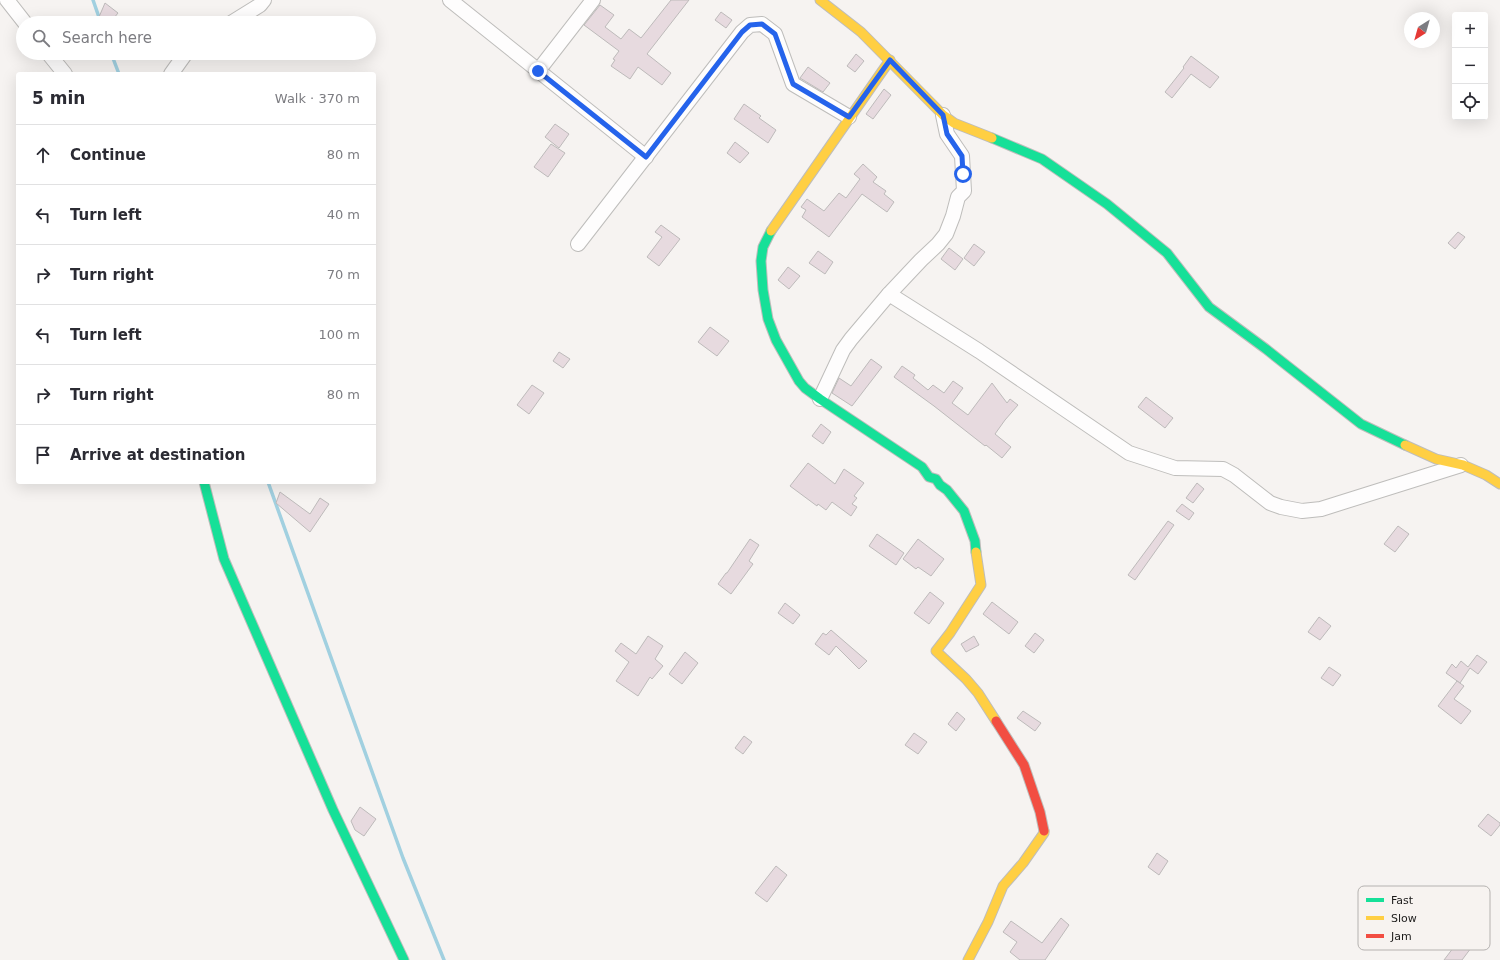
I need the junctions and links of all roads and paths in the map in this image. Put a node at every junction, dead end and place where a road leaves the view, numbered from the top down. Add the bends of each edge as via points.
1 (8, 0) edge
2 (264, 0) edge
3 (450, 0) edge
4 (593, 0) edge
5 (820, 0) edge
6 (20, 16) edge
7 (242, 16) edge
8 (54, 60) edge
9 (181, 60) edge
10 (890, 60) junction
11 (538, 71) junction
12 (63, 72) edge
13 (172, 72) edge
14 (943, 115) junction
15 (849, 117) junction
16 (646, 157) junction
17 (578, 244) dead end
18 (889, 294) junction
19 (820, 399) junction
20 (1463, 465) junction
21 (204, 484) edge
22 (1500, 484) edge
23 (404, 960) edge
24 (968, 960) edge

1 - 6 street
2 - 7 street
3 - 11 street
4 - 11 street
5 - 10 street via 861,32
8 - 12 street
9 - 13 street
10 - 14 street
10 - 15 street
11 - 16 street
14 - 18 street via 947,134 962,156 964,191 958,197 946,234
14 - 20 street via 954,123 1042,160 1107,204 1167,253 1210,307 1361,424 1436,458
15 - 16 street via 793,84 775,34 762,24 750,25
15 - 19 street via 771,230 762,253 765,311 770,326 799,381
16 - 17 street
18 - 19 street via 843,350
18 - 20 street via 979,351 1129,453 1181,469 1223,469 1270,503 1281,507 1302,511 1321,509
19 - 24 street via 922,467 929,477 936,479 964,511 975,541 981,585 936,651 978,693 1024,765 1040,812 1044,833 1003,886
20 - 22 street
21 - 23 street via 224,558 333,810

